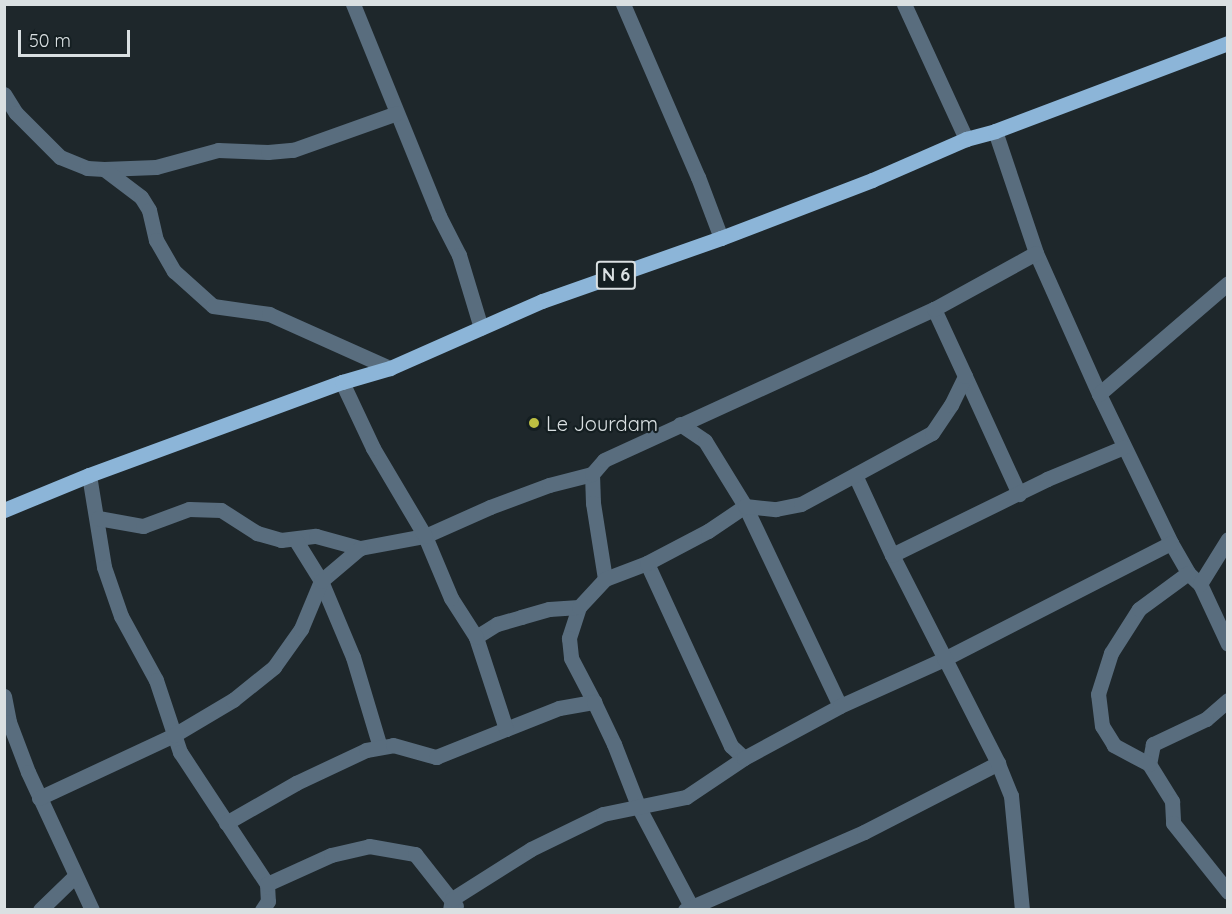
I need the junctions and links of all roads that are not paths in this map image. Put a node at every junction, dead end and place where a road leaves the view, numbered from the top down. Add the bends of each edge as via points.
1 (353, 4) edge
2 (623, 4) edge
3 (904, 4) edge
4 (1227, 43) edge
5 (4, 94) edge
6 (397, 113) junction
7 (995, 131) junction
8 (966, 139) junction
9 (104, 169) junction
10 (721, 238) junction
11 (1036, 253) junction
12 (1227, 283) edge
13 (934, 309) junction
14 (481, 328) junction
15 (390, 368) junction
16 (964, 376) junction
17 (342, 382) junction
18 (1100, 394) junction
19 (680, 424) junction
20 (1124, 447) junction
21 (592, 474) junction
22 (89, 475) junction
23 (855, 475) junction
24 (1019, 494) junction
25 (745, 506) junction
26 (4, 510) edge
27 (98, 518) junction
28 (424, 536) junction
29 (295, 538) junction
30 (1227, 539) edge
31 (1171, 543) junction
32 (360, 548) junction
33 (892, 555) junction
34 (647, 563) junction
35 (1188, 573) junction
36 (605, 579) junction
37 (321, 581) junction
38 (1200, 584) junction
39 (579, 607) junction
40 (476, 637) junction
41 (1227, 644) edge
42 (944, 658) junction
43 (4, 696) edge
44 (1227, 700) edge
45 (594, 702) junction
46 (840, 706) junction
47 (506, 729) junction
48 (174, 735) junction
49 (380, 747) junction
50 (744, 758) junction
51 (998, 763) junction
52 (1149, 764) junction
53 (39, 798) junction
54 (639, 808) junction
55 (226, 823) junction
56 (75, 876) junction
57 (267, 884) junction
58 (1227, 892) edge
59 (453, 906) edge
60 (268, 907) edge
61 (690, 908) edge
62 (40, 909) edge
63 (92, 909) edge
64 (1022, 909) edge

1 - 6 street
2 - 10 street
3 - 8 street
4 - 7 main road, N 6
5 - 9 street via 16,113 60,157 87,168
6 - 9 street via 293,150 218,150 156,166
6 - 14 street via 459,255
7 - 8 main road, N 6
7 - 11 street
8 - 10 main road, N 6
9 - 15 street via 141,196 149,210 156,240 174,271 213,306 269,314
10 - 14 main road, N 6 via 542,301
11 - 13 street
11 - 18 street
12 - 18 street
13 - 16 street
13 - 19 street
14 - 15 main road, N 6
15 - 17 main road, N 6
16 - 23 street via 932,433
16 - 24 street
17 - 22 main road, N 6
17 - 28 street via 373,448
18 - 20 street
19 - 21 street via 604,460
19 - 25 street via 705,441
20 - 24 street
20 - 31 street
21 - 28 street via 549,485
21 - 36 street
22 - 26 main road, N 6
22 - 27 street
23 - 25 street via 801,504 776,509
23 - 33 street
24 - 33 street
25 - 34 street via 708,531
25 - 46 street
27 - 29 street via 143,526 189,509 221,510 257,533 281,540
27 - 48 street via 105,567 121,616 156,680
28 - 32 street
28 - 40 street via 451,598
29 - 32 street via 316,536
29 - 37 street
30 - 38 street
31 - 35 street
31 - 42 street
32 - 37 street
33 - 42 street
34 - 36 street
34 - 50 street via 731,746
35 - 38 street
35 - 52 street via 1139,609 1111,653 1098,694 1102,726 1114,745
36 - 39 street
37 - 48 street via 301,629 274,667 233,700
37 - 49 street via 353,657
38 - 41 street
39 - 40 street via 549,609 521,617 497,624
39 - 45 street via 569,638 571,658
40 - 47 street
42 - 46 street
42 - 51 street
43 - 53 street via 9,722
44 - 52 street via 1206,719 1153,744
45 - 47 street via 559,708
45 - 54 street
46 - 50 street
47 - 49 street via 436,757 393,745
48 - 53 street
48 - 55 street via 180,752
49 - 55 street via 296,783
50 - 54 street via 686,797
51 - 61 street via 864,832
51 - 64 street via 1011,796
52 - 58 street via 1172,801 1173,823
53 - 56 street
54 - 59 street via 603,814 531,849
54 - 61 street
55 - 57 street
56 - 62 street
56 - 63 street
57 - 59 street via 331,855 369,846 415,854
57 - 60 street

